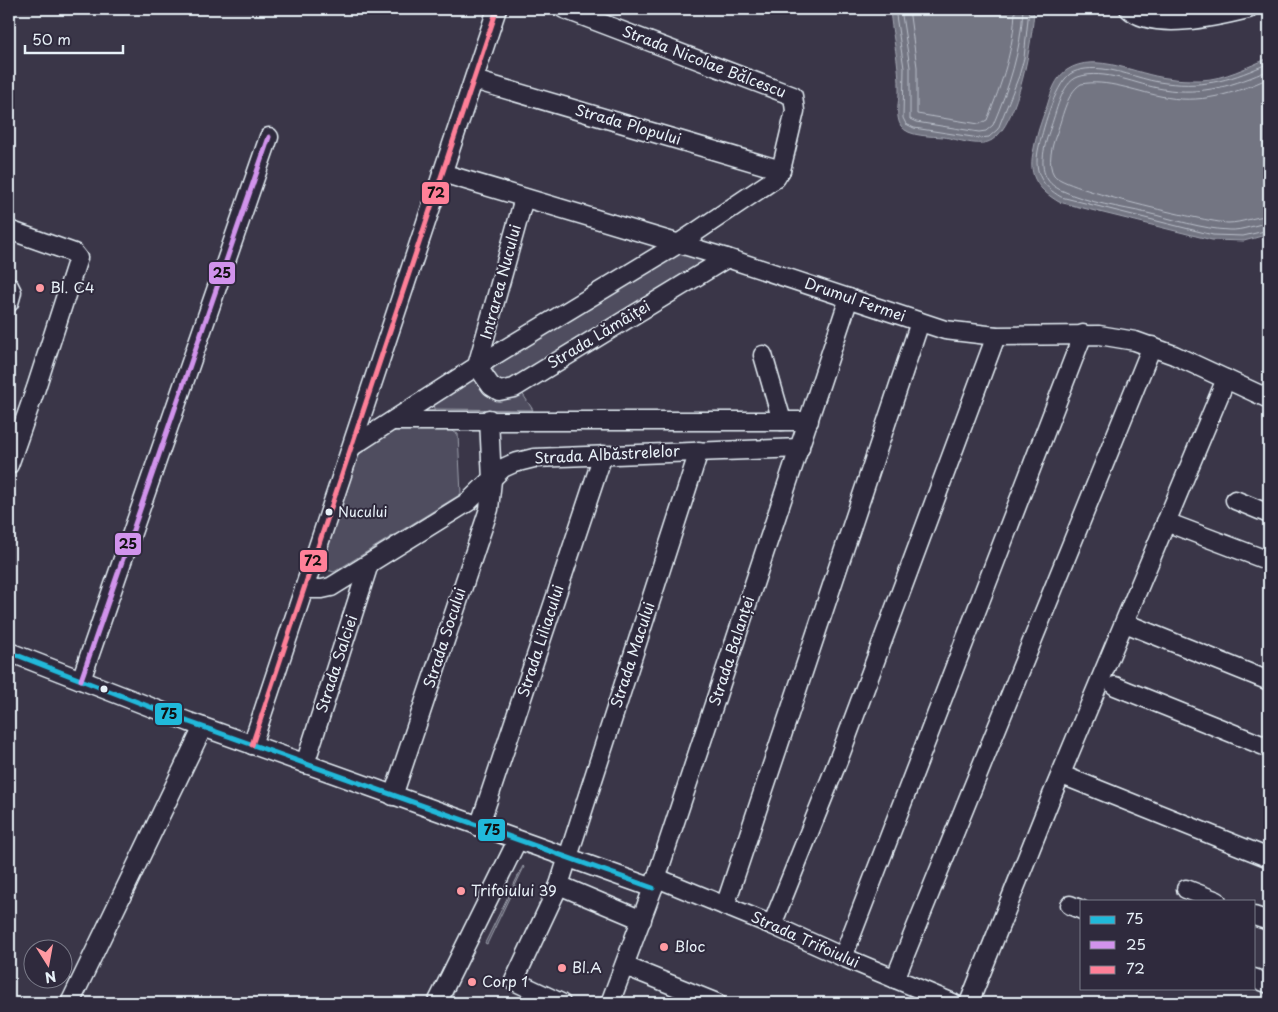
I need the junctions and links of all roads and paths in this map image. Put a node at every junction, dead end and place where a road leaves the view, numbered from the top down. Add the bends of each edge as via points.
1 (497, 9) edge
2 (564, 9) edge
3 (1129, 9) edge
4 (1248, 9) edge
5 (474, 80) junction
6 (269, 138) dead end
7 (781, 170) junction
8 (442, 173) junction
9 (524, 198) junction
10 (9, 230) edge
11 (678, 244) junction
12 (726, 258) junction
13 (9, 286) edge
14 (849, 298) junction
15 (9, 303) edge
16 (920, 322) junction
17 (1082, 334) junction
18 (996, 336) junction
19 (1152, 346) junction
20 (764, 355) dead end
21 (477, 366) junction
22 (1226, 379) junction
23 (1269, 399) edge
24 (489, 419) junction
25 (393, 421) junction
26 (782, 421) junction
27 (809, 421) junction
28 (353, 446) junction
29 (800, 448) junction
30 (699, 451) junction
31 (603, 455) junction
32 (9, 465) edge
33 (492, 480) junction
34 (1235, 500) dead end
35 (1269, 514) edge
36 (1166, 522) junction
37 (1269, 561) edge
38 (369, 564) junction
39 (305, 589) junction
40 (1125, 623) junction
41 (9, 652) edge
42 (81, 680) junction
43 (1269, 681) edge
44 (1115, 686) dead end
45 (203, 727) junction
46 (252, 745) junction
47 (1269, 748) edge
48 (305, 764) junction
49 (1062, 775) junction
50 (393, 796) junction
51 (479, 827) junction
52 (516, 840) junction
53 (1269, 858) edge
54 (567, 859) junction
55 (655, 883) junction
56 (559, 885) junction
57 (1186, 889) dead end
58 (1214, 900) edge
59 (725, 906) junction
60 (1256, 917) edge
61 (642, 920) junction
62 (1269, 922) edge
63 (772, 924) junction
64 (843, 957) junction
65 (625, 966) junction
66 (895, 979) junction
67 (1256, 979) edge
68 (1269, 984) edge
69 (70, 1003) edge
70 (437, 1003) edge
71 (561, 1003) edge
72 (610, 1003) edge
73 (717, 1003) edge
74 (953, 1003) edge
75 (969, 1003) edge

1 - 5 street
2 - 7 street, Strada Nicolae Bălcescu via 793,96 795,111
3 - 4 street via 1144,17 1173,21
5 - 7 street, Strada Plopului
5 - 8 street
6 - 42 street
7 - 11 street via 776,178
8 - 9 street, Drumul Fermei
8 - 28 street
9 - 11 street, Drumul Fermei
9 - 21 street, Intrarea Nucului
10 - 32 street via 74,253 78,258
11 - 12 street, Drumul Fermei
11 - 21 street
12 - 14 street, Drumul Fermei
12 - 21 street, Strada Lămâiței via 514,388 495,389
13 - 15 street via 12,292
14 - 16 street, Drumul Fermei
14 - 27 street, Strada Balanței
16 - 18 street, Drumul Fermei via 954,331
16 - 59 street
17 - 18 street, Drumul Fermei
17 - 19 street, Drumul Fermei via 1118,337
17 - 64 street
18 - 63 street via 842,749
19 - 22 street, Drumul Fermei
19 - 66 street
20 - 26 street
21 - 25 street
22 - 23 street, Drumul Fermei
22 - 36 street
24 - 25 street, Strada Albăstrelelor
24 - 26 street, Strada Albăstrelelor
24 - 33 street, Strada Socului
25 - 28 street
26 - 27 street, Strada Albăstrelelor
27 - 29 street, Strada Balanței
28 - 39 street
29 - 30 street, Strada Albăstrelelor
29 - 55 street, Strada Balanței
30 - 31 street, Strada Albăstrelelor
30 - 54 street, Strada Macului
31 - 33 street, Strada Albăstrelelor via 514,462
31 - 51 street, Strada Liliacului
33 - 38 street, Strada Albăstrelelor via 468,502
33 - 50 street, Strada Socului via 489,509
34 - 35 street
36 - 37 street
36 - 40 street
38 - 39 street, Strada Albăstrelelor via 322,590
38 - 48 street, Strada Salciei
39 - 46 street
40 - 43 street
40 - 49 street
41 - 42 street, Strada Trifoiului
42 - 45 street, Strada Trifoiului
44 - 47 street
45 - 46 street, Strada Trifoiului
45 - 69 street
46 - 48 street, Strada Trifoiului
48 - 50 street, Strada Trifoiului
49 - 53 street
49 - 75 street
50 - 51 street, Strada Trifoiului
51 - 52 street, Strada Trifoiului
52 - 54 street, Strada Trifoiului
52 - 70 street
54 - 55 street, Strada Trifoiului
54 - 56 street, Strada Macului
55 - 59 street, Strada Trifoiului
55 - 61 street, Strada Balanței
56 - 61 street
56 - 71 street, Strada Macului via 514,981
57 - 58 street
59 - 63 street, Strada Trifoiului
60 - 62 street
61 - 65 street, Strada Balanței
63 - 64 street, Strada Trifoiului
64 - 66 street, Strada Trifoiului
65 - 72 street, Strada Balanței
65 - 73 street
66 - 74 street, Strada Trifoiului
67 - 68 street

